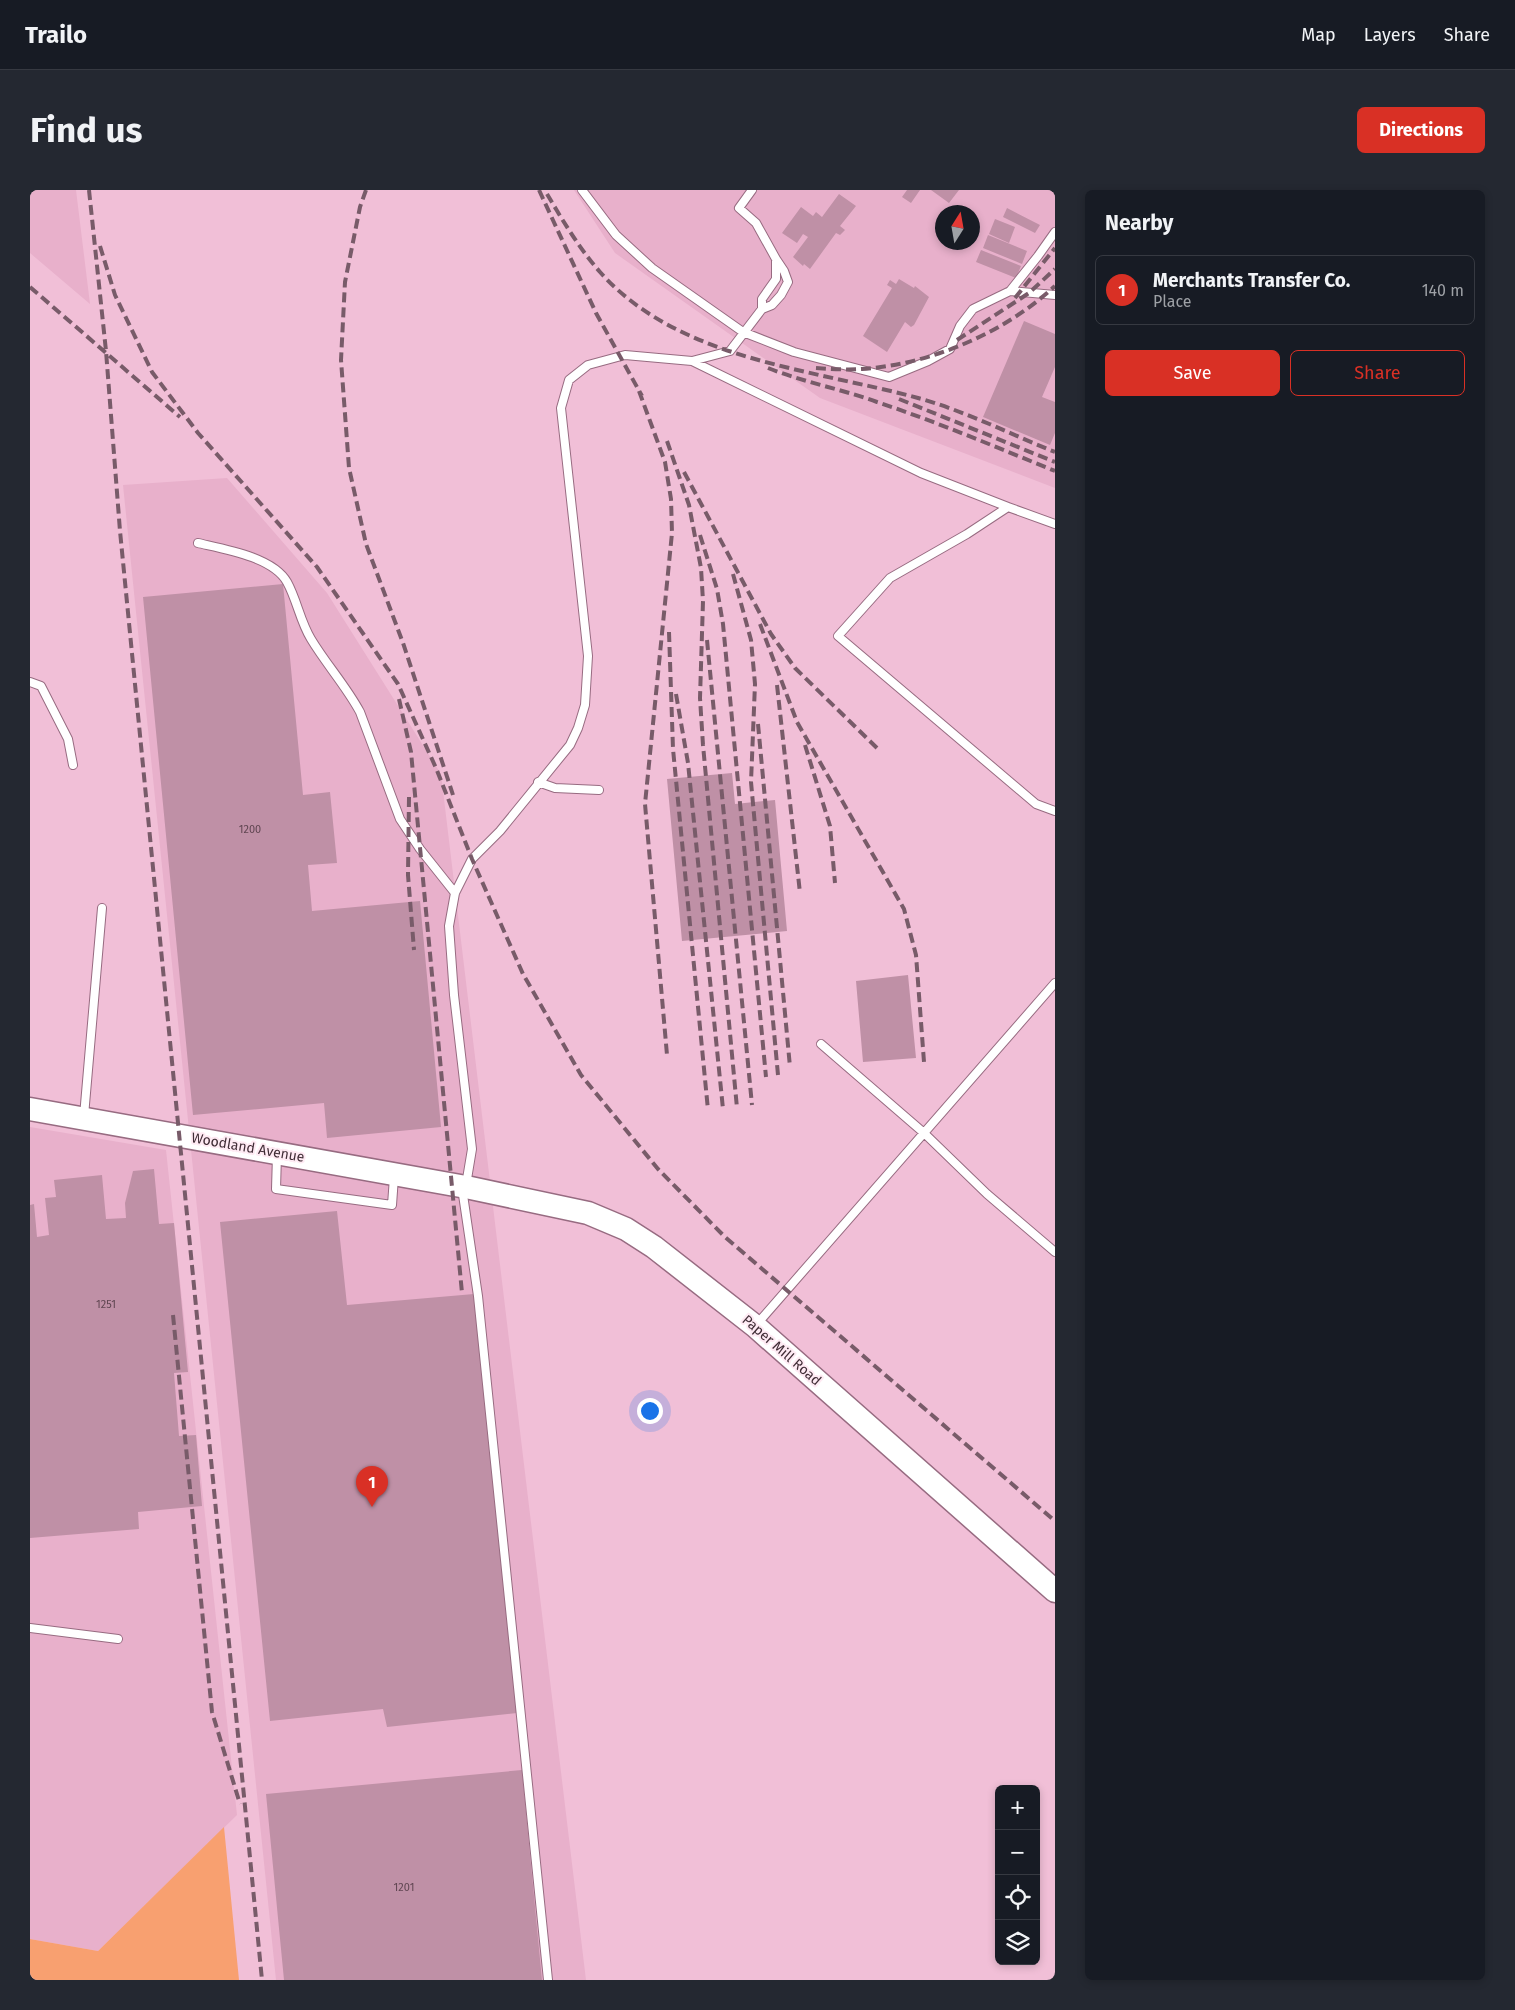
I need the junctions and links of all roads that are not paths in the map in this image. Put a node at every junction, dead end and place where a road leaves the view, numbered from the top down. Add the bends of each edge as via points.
1 (582, 190) edge
2 (752, 190) edge
3 (1055, 232) edge
4 (776, 259) junction
5 (1010, 291) junction
6 (1055, 295) edge
7 (762, 309) junction
8 (743, 332) junction
9 (692, 361) junction
10 (1008, 507) junction
11 (1055, 524) edge
12 (198, 543) dead end
13 (30, 682) edge
14 (73, 764) dead end
15 (538, 782) junction
16 (599, 790) dead end
17 (1055, 811) edge
18 (454, 893) junction
19 (102, 908) dead end
20 (1055, 983) edge
21 (821, 1044) dead end
22 (30, 1109) edge
23 (84, 1118) junction
24 (924, 1133) junction
25 (277, 1153) junction
26 (395, 1174) junction
27 (464, 1186) junction
28 (1055, 1252) edge
29 (755, 1326) junction
30 (1055, 1590) edge
31 (30, 1628) edge
32 (118, 1638) dead end
33 (548, 1980) edge

1 - 8 lane via 616,235 652,268
2 - 4 lane via 739,208 756,223
3 - 5 lane
4 - 7 lane via 776,279 762,299
4 - 7 lane via 788,282 772,305
5 - 6 lane
5 - 8 lane via 974,309 960,326 950,349 928,362 889,377 794,352
7 - 8 lane
8 - 9 lane via 730,352
9 - 10 lane via 920,473
9 - 15 lane via 620,356 588,364 568,380 564,390 561,408 588,656 587,683 585,705 570,745
10 - 11 lane
10 - 17 lane via 890,578 838,636 1036,804
12 - 18 lane via 263,563 279,572 286,581 309,637 360,712 400,819
13 - 14 lane via 41,686 68,739
15 - 16 lane via 554,788
15 - 18 lane via 500,831 472,859
18 - 27 lane via 450,936 454,994 472,1149
19 - 23 lane
20 - 24 lane
21 - 24 lane
22 - 23 street, Woodland Avenue
23 - 25 street, Woodland Avenue
24 - 28 lane via 987,1194
24 - 29 lane
25 - 26 street, Woodland Avenue
25 - 26 lane via 276,1189 392,1204
26 - 27 street, Woodland Avenue
27 - 29 street, Paper Mill Road via 588,1213 626,1229
27 - 33 lane
29 - 30 street, Paper Mill Road
31 - 32 lane

